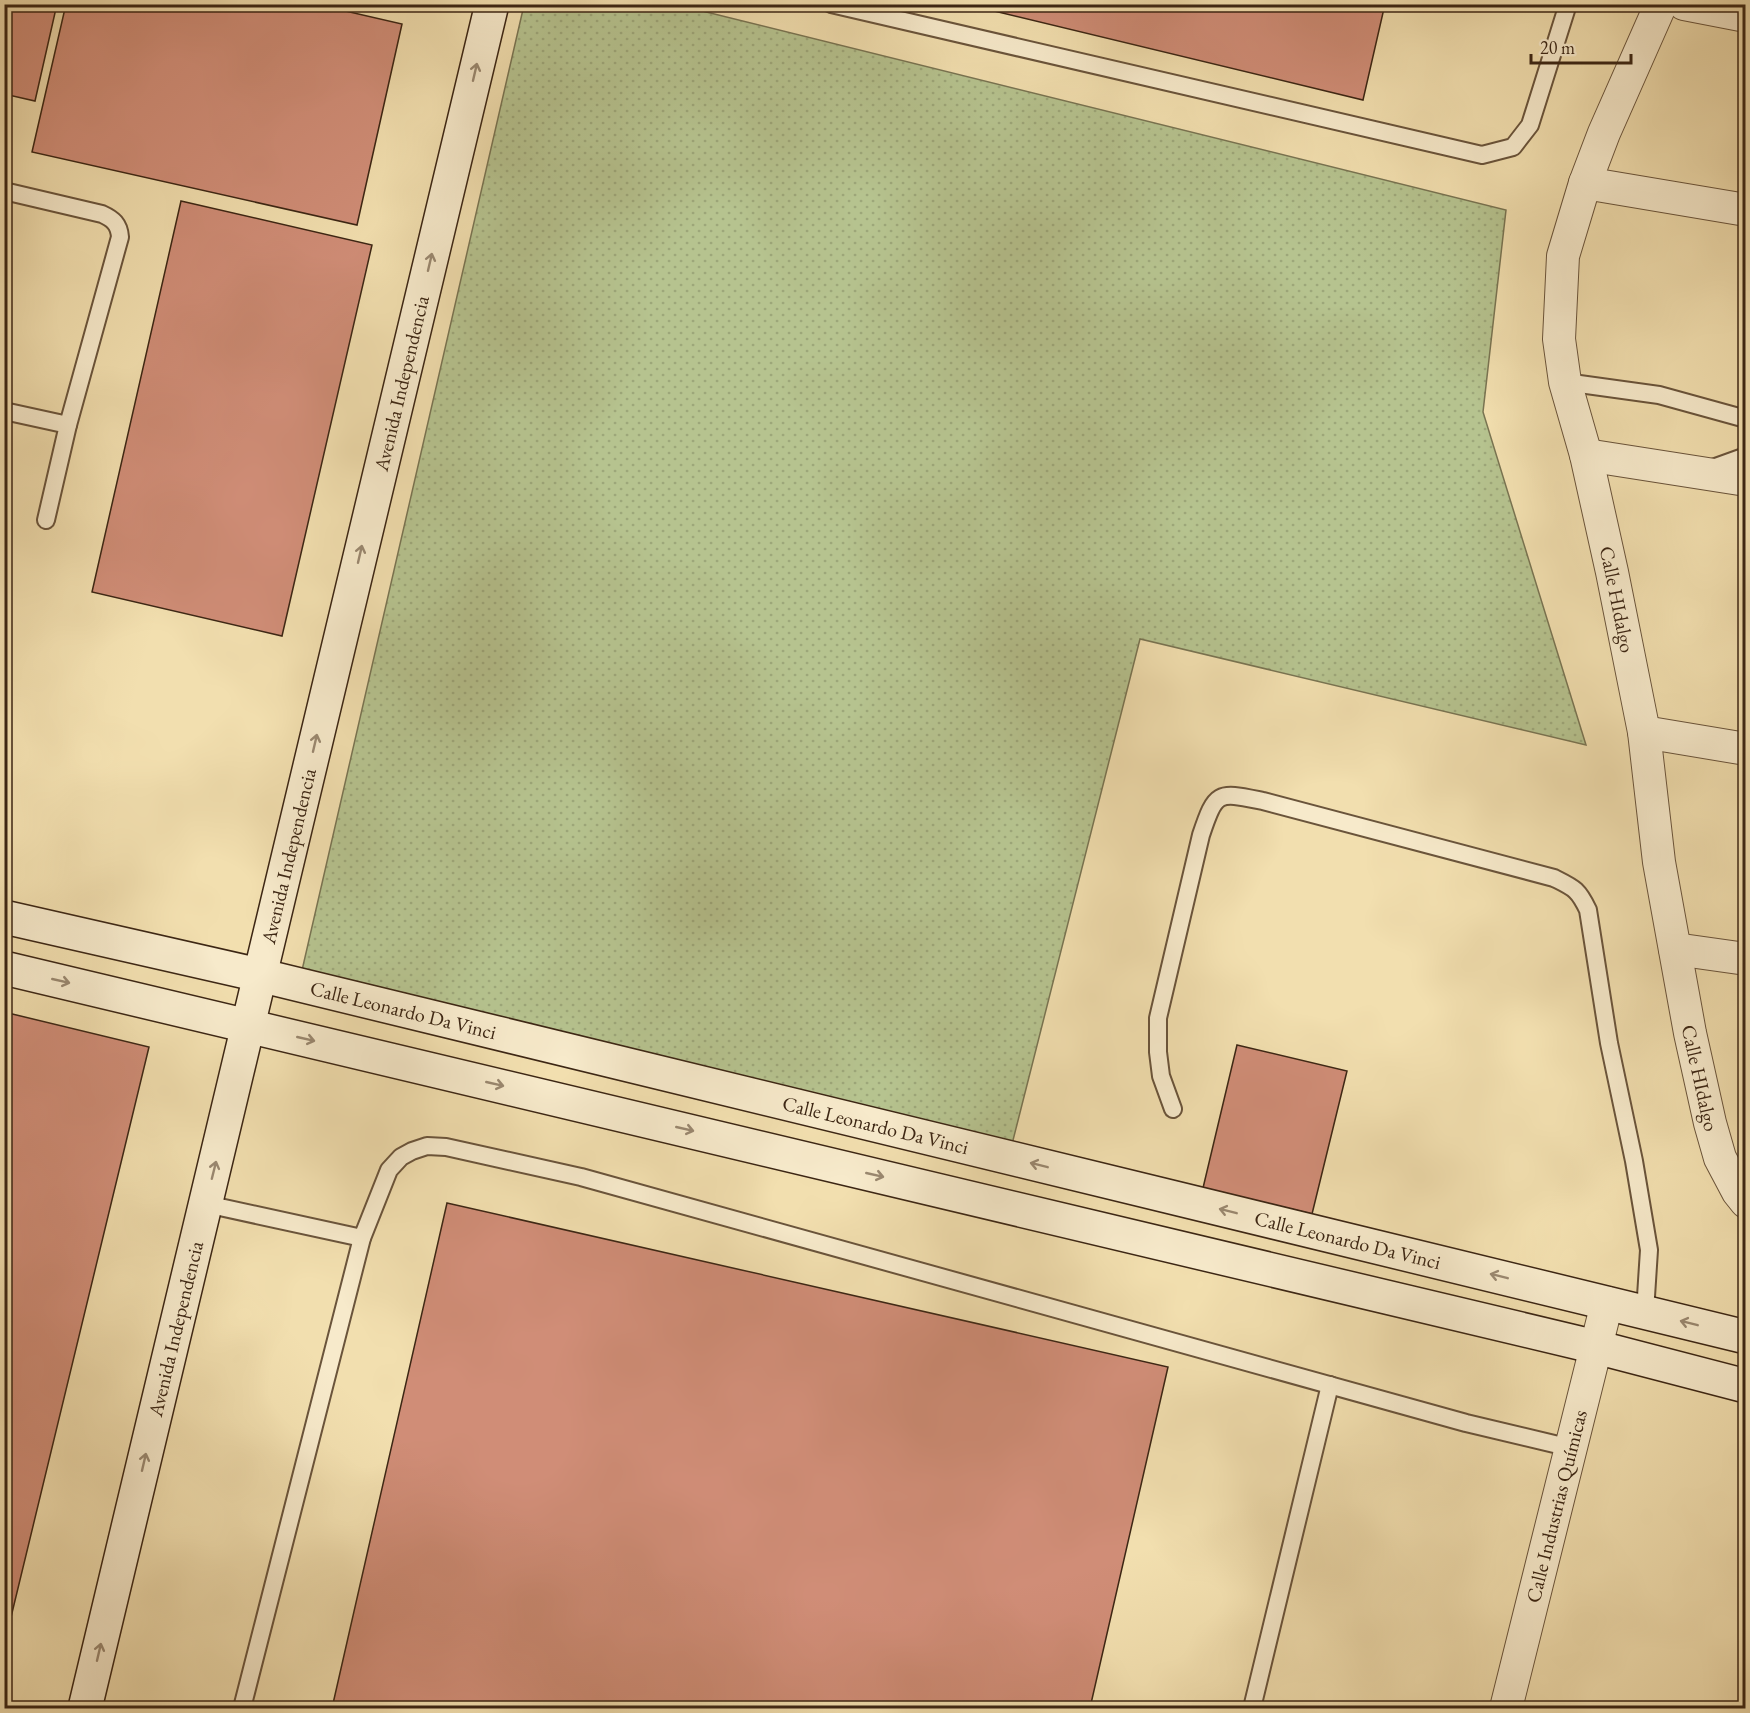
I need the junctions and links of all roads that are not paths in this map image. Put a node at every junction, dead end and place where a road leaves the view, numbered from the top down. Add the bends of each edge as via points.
1 (492, 4) edge
2 (831, 4) edge
3 (1568, 4) edge
4 (1661, 4) edge
5 (1684, 4) edge
6 (1746, 16) edge
7 (1585, 183) junction
8 (4, 191) edge
9 (1746, 210) edge
10 (1565, 382) junction
11 (4, 411) edge
12 (1746, 419) edge
13 (68, 425) junction
14 (1586, 455) junction
15 (1746, 456) edge
16 (1700, 473) junction
17 (1746, 480) edge
18 (46, 520) dead end
19 (1644, 732) junction
20 (1746, 749) edge
21 (4, 917) edge
22 (1675, 949) junction
23 (1746, 959) edge
24 (4, 968) edge
25 (260, 975) junction
26 (249, 1025) junction
27 (1173, 1109) dead end
28 (1746, 1202) edge
29 (206, 1204) junction
30 (362, 1238) junction
31 (1607, 1303) junction
32 (1645, 1312) junction
33 (1746, 1337) edge
34 (1596, 1347) junction
35 (1330, 1385) junction
36 (1746, 1386) edge
37 (1571, 1448) junction
38 (85, 1708) edge
39 (242, 1708) edge
40 (1252, 1708) edge
41 (1506, 1708) edge

25 -> 1 main road, Avenida Independencia
2 - 3 lane via 1482,155 1513,147 1530,125
4 - 7 street, Calle HIdalgo
5 - 6 street
7 - 9 street
7 - 10 street, Calle HIdalgo via 1563,256 1559,339
8 - 13 lane via 102,214 116,222 120,230
10 - 12 lane via 1659,395
10 - 14 street, Calle HIdalgo
11 - 13 lane
13 - 18 lane
14 - 16 street
14 - 19 street, Calle HIdalgo
15 - 16 lane
16 - 17 street
19 - 20 street
19 - 22 street, Calle HIdalgo via 1659,862
21 - 25 main road, Calle Leonardo Da Vinci
22 - 23 street
22 - 28 street, Calle HIdalgo via 1710,1123 1720,1158
24 -> 26 main road
25 - 26 main road, Avenida Independencia
31 -> 25 main road, Calle Leonardo Da Vinci
29 -> 26 main road, Avenida Independencia
26 -> 34 main road
27 - 32 lane via 1161,1076 1158,1018 1201,835 1214,802 1232,795 1263,801 1554,878 1574,888 1588,910 1649,1250
29 - 30 lane
38 -> 29 main road, Avenida Independencia
30 - 35 lane via 388,1170 412,1151 427,1146 446,1147 581,1177
30 - 39 lane
31 - 32 main road, Calle Leonardo Da Vinci
31 - 34 street, Calle Industrias Químicas
33 -> 32 main road, Calle Leonardo Da Vinci
34 - 36 main road
34 - 37 street, Calle Industrias Químicas
35 - 37 lane
35 - 40 lane
37 - 41 street, Calle Industrias Químicas

